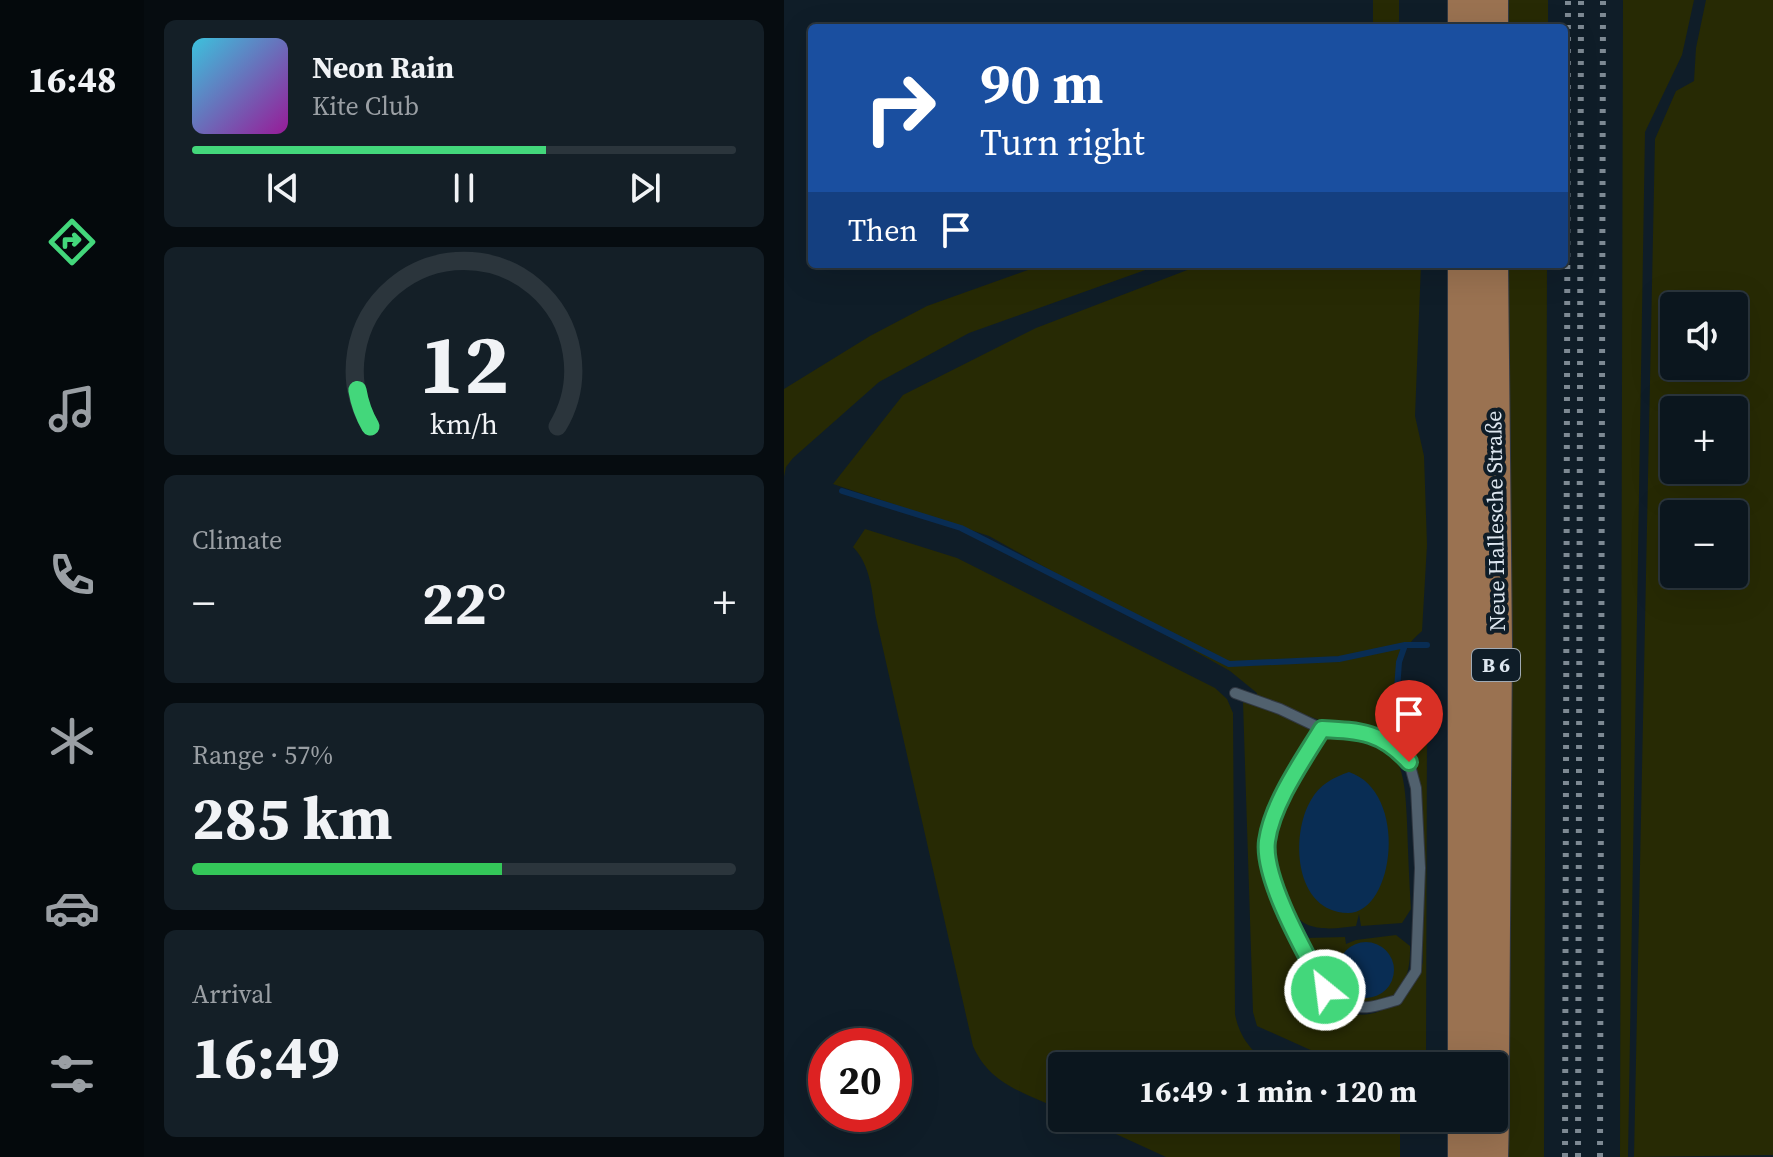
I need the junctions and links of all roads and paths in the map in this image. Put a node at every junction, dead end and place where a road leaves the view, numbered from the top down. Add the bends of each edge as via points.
1 (1464, 0) edge
2 (1492, 0) edge
3 (1464, 24) edge
4 (1492, 24) edge
5 (1464, 268) edge
6 (1492, 268) edge
7 (1235, 693) dead end
8 (1322, 729) junction
9 (1464, 1052) edge
10 (1493, 1052) edge
11 (1464, 1132) edge
12 (1493, 1132) edge
13 (1464, 1157) edge
14 (1492, 1157) edge

1 - 3 main road
2 - 4 main road
5 - 9 main road, Neue Hallesche Straße / B 6
6 - 10 main road, Neue Hallesche Straße / B 6
7 - 8 lane
8 - 8 lane via 1360,731 1392,744 1409,762 1416,788 1416,971 1397,1000 1364,1009 1325,990 1272,881 1267,841 1283,797
11 - 13 main road
12 - 14 main road

